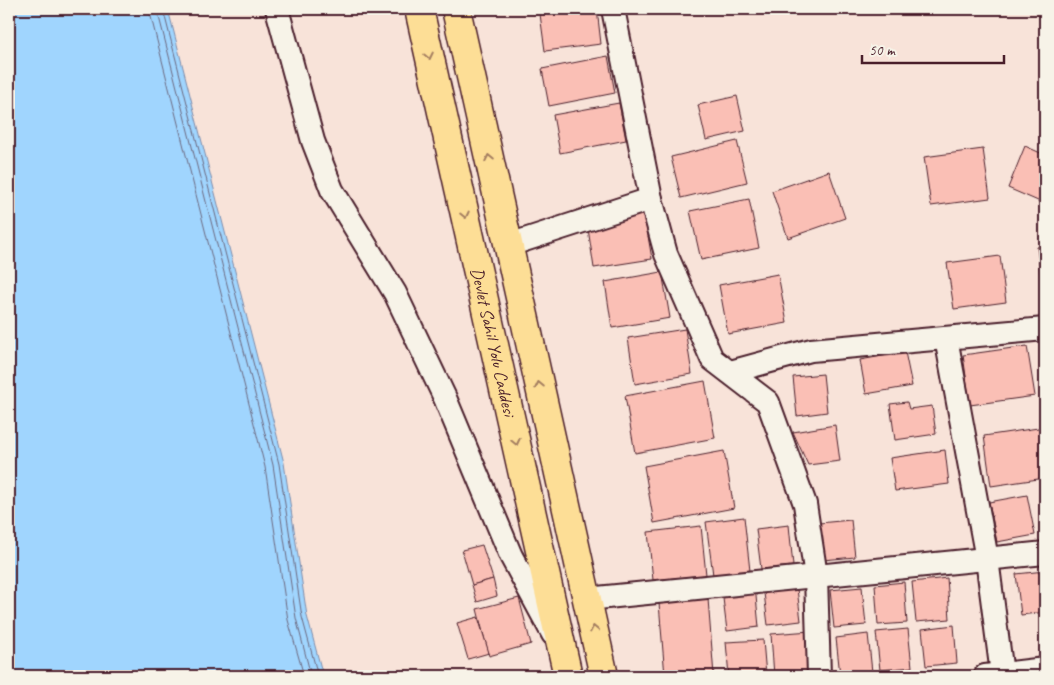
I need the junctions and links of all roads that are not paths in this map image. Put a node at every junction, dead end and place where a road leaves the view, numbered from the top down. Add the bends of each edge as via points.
1 (277, 9) edge
2 (419, 9) edge
3 (456, 9) edge
4 (613, 9) edge
5 (651, 199) junction
6 (508, 245) junction
7 (1045, 329) edge
8 (946, 338) junction
9 (730, 372) junction
10 (1045, 553) edge
11 (987, 559) junction
12 (816, 576) junction
13 (587, 599) junction
14 (566, 664) edge
15 (1045, 669) edge
16 (993, 675) edge
17 (604, 676) edge
18 (819, 676) edge

1 - 14 street via 313,141 332,190 395,293 511,556
2 -> 14 main road, Devlet Sahil Yolu Caddesi
6 -> 3 main road, Devlet Sahil Yolu Caddesi
4 - 5 street
5 - 6 street
5 - 9 street via 666,254 712,359
13 -> 6 main road, Devlet Sahil Yolu Caddesi
7 - 8 street
8 - 9 street via 811,350
8 - 11 street
9 - 12 street via 768,402 805,504
10 - 11 street
11 - 12 street
11 - 16 street
12 - 13 street
12 - 18 street
17 -> 13 main road, Devlet Sahil Yolu Caddesi
15 - 16 street

